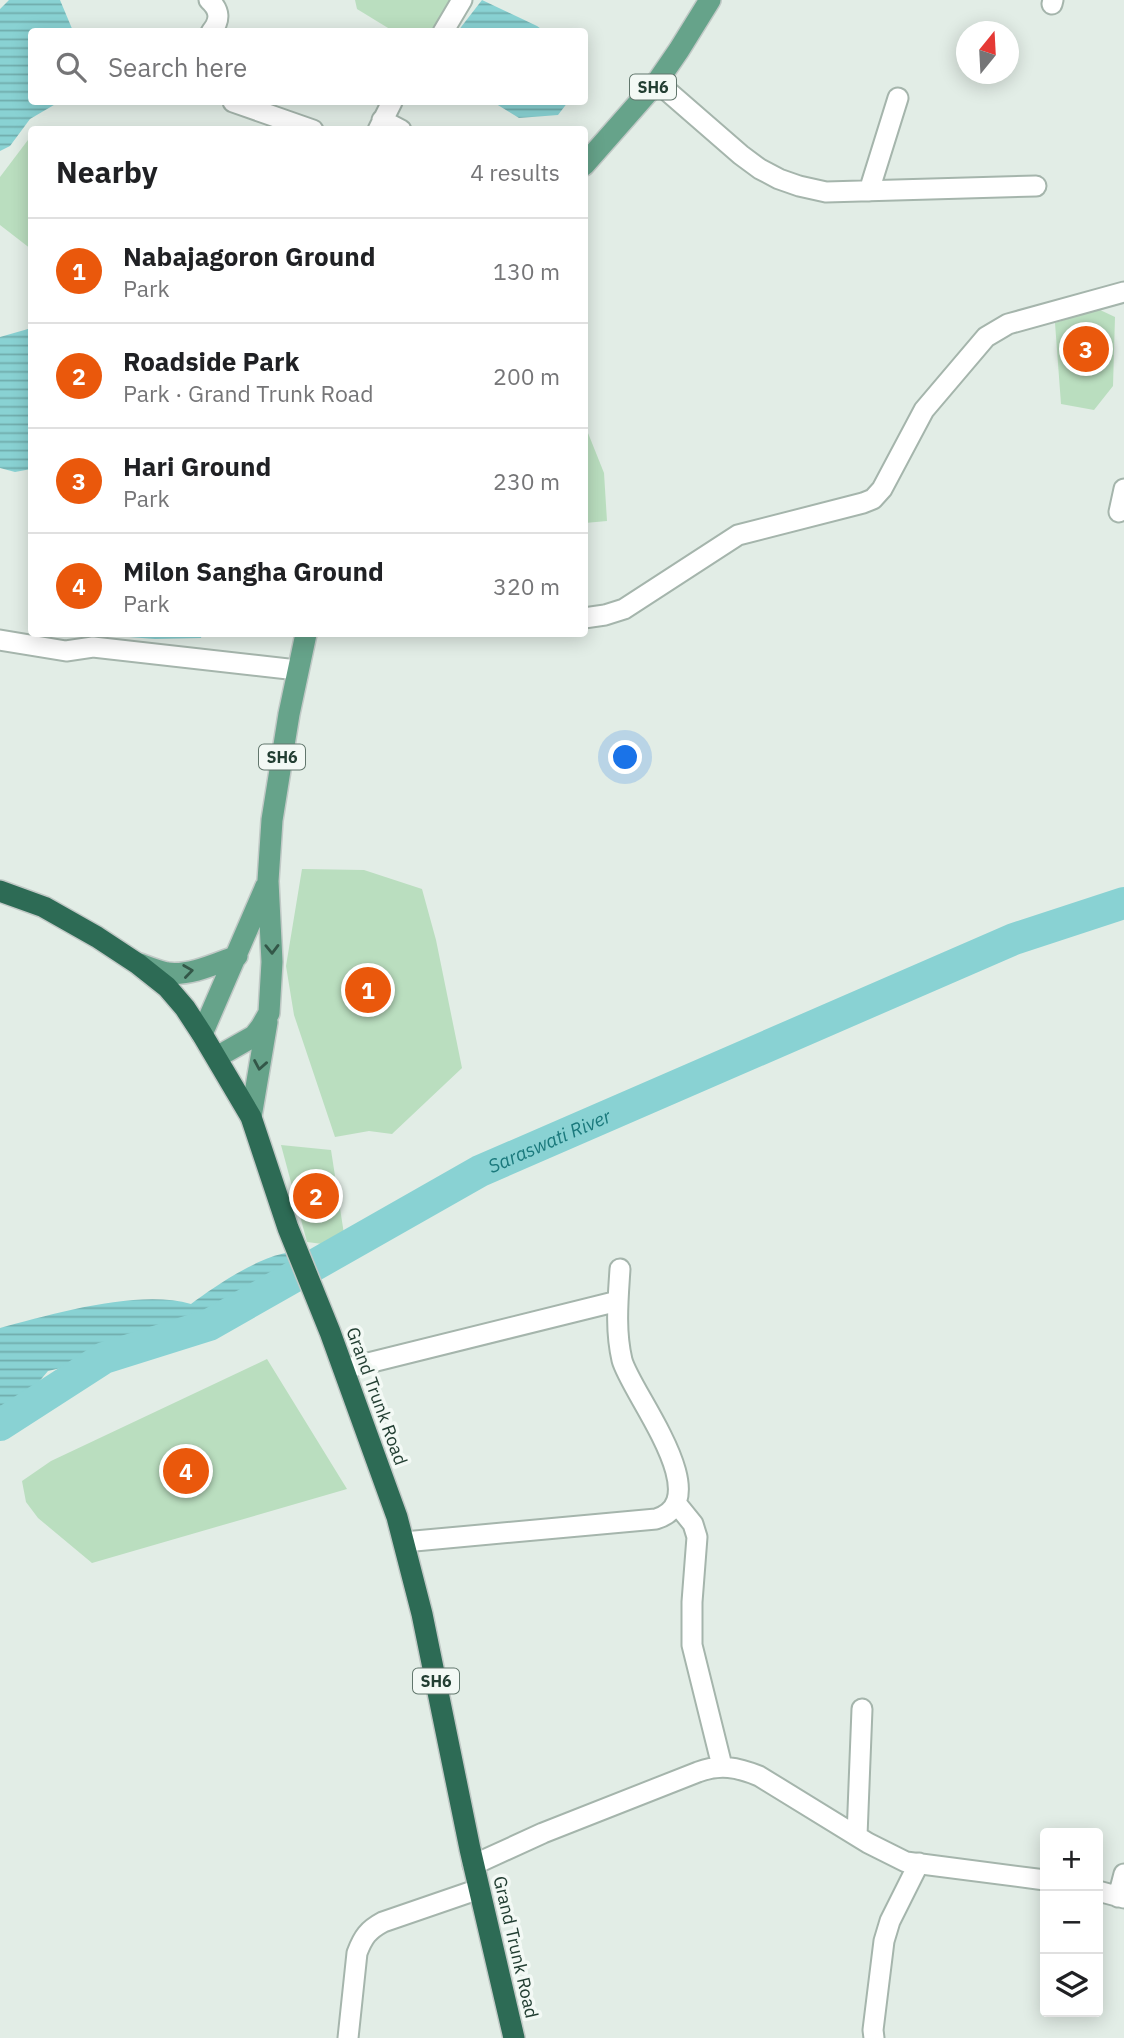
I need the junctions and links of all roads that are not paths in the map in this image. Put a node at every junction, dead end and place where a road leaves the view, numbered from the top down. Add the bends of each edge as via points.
1 (209, 0) edge
2 (462, 0) edge
3 (709, 0) edge
4 (213, 28) edge
5 (445, 28) edge
6 (657, 82) junction
7 (898, 98) dead end
8 (242, 105) edge
9 (390, 105) edge
10 (380, 125) edge
11 (302, 126) edge
12 (588, 160) edge
13 (1036, 186) dead end
14 (869, 191) junction
15 (1124, 292) edge
16 (1124, 489) edge
17 (1119, 512) dead end
18 (588, 617) edge
19 (305, 637) edge
20 (0, 640) edge
21 (297, 670) junction
22 (268, 881) junction
23 (0, 891) edge
24 (237, 956) junction
25 (138, 964) junction
26 (268, 1013) junction
27 (202, 1034) junction
28 (217, 1057) junction
29 (251, 1117) junction
30 (620, 1269) dead end
31 (618, 1301) junction
32 (344, 1369) junction
33 (676, 1503) junction
34 (404, 1542) junction
35 (862, 1709) dead end
36 (722, 1766) junction
37 (857, 1836) junction
38 (919, 1863) junction
39 (473, 1865) junction
40 (1124, 1874) edge
41 (1040, 1879) edge
42 (479, 1889) junction
43 (1103, 1892) edge
44 (1121, 1897) edge
45 (348, 2038) edge
46 (514, 2038) edge
47 (874, 2038) edge

1 - 4 street via 218,10
2 - 5 street
3 - 6 main road, SH6
6 - 12 main road, SH6
6 - 14 street via 741,155 779,179 826,192
7 - 14 street
8 - 11 street
9 - 10 street
13 - 14 street
15 - 18 street via 1008,324 986,337 923,410 873,499 738,535 624,609
16 - 17 street
19 - 21 main road, SH6
20 - 21 street via 66,651 93,647
21 - 22 main road, SH6 via 272,820
22 - 24 main road, SH6
22 -> 26 main road, SH6 via 272,962
23 - 25 highway, Grand Trunk Road via 44,907
25 -> 24 main road via 167,973 184,972
24 - 27 main road, SH6
25 - 27 highway, Grand Trunk Road via 167,987
26 - 28 main road via 254,1036
26 -> 29 main road
27 - 28 highway, Grand Trunk Road / SH6
28 - 29 highway, Grand Trunk Road / SH6
29 - 32 highway, Grand Trunk Road / SH6 via 288,1228
30 - 31 street
31 - 32 street
31 - 33 street via 623,1362 668,1449 675,1472
32 - 34 highway, Grand Trunk Road / SH6
33 - 34 street via 667,1516 656,1519
33 - 36 street via 697,1537 692,1645
34 - 39 highway, Grand Trunk Road / SH6
35 - 37 street
36 - 37 street via 759,1776
36 - 39 street via 556,1828
37 - 38 street via 892,1856
38 - 41 street
38 - 47 street via 884,1941
39 - 42 highway, Grand Trunk Road / SH6
40 - 44 street
42 - 45 street via 369,1929 357,1953
42 - 46 highway, Grand Trunk Road / SH6
43 - 44 street

